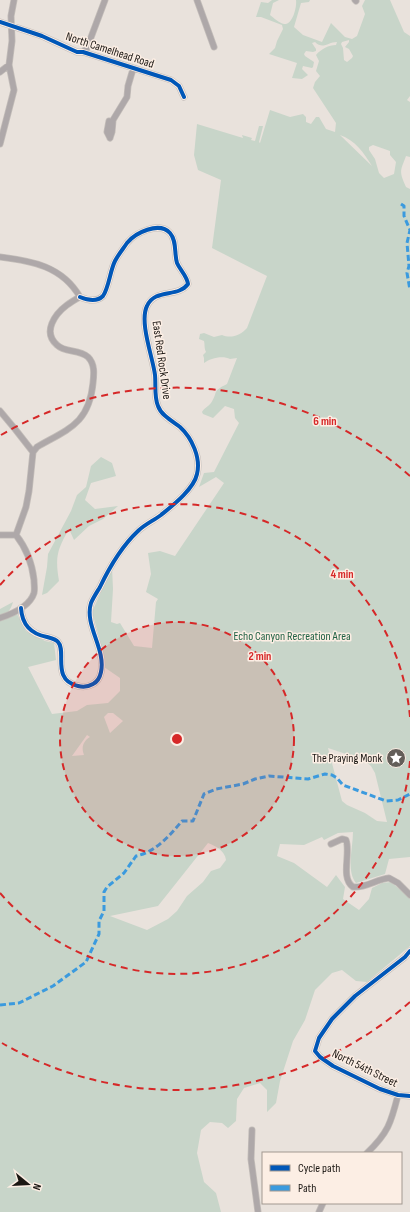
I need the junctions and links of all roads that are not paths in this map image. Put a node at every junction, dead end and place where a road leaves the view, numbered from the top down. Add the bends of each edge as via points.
1 (14, 0) edge
2 (105, 0) edge
3 (197, 0) edge
4 (0, 22) edge
5 (12, 26) junction
6 (214, 47) dead end
7 (83, 52) junction
8 (9, 65) junction
9 (133, 69) junction
10 (0, 72) edge
11 (128, 86) junction
12 (184, 97) dead end
13 (0, 144) edge
14 (0, 256) edge
15 (80, 297) junction
16 (0, 412) edge
17 (33, 452) junction
18 (0, 535) edge
19 (16, 535) junction
20 (21, 608) junction
21 (0, 618) edge
22 (330, 844) dead end
23 (410, 895) edge
24 (410, 951) edge
25 (398, 1096) junction
26 (410, 1096) edge
27 (252, 1130) dead end
28 (368, 1152) edge
29 (258, 1212) edge

1 - 5 street
2 - 7 street
3 - 6 street
4 - 5 street, North Camelhead Road
5 - 7 street, North Camelhead Road via 77,52
5 - 8 street
7 - 9 street, North Camelhead Road
8 - 10 street
8 - 13 street via 14,90
9 - 11 street
9 - 12 street, North Camelhead Road via 175,83 182,90
11 - 11 street via 110,119 107,132 110,138 113,120 127,97
14 - 15 street via 48,268 60,275
15 - 17 street via 54,317 50,324 51,336 58,347 88,357 94,370 92,395 78,423 37,447
15 - 20 street, East Red Rock Drive via 95,300 104,295 114,262 132,238 153,229 170,232 174,240 176,259 188,279 188,284 185,289 177,292 156,296 147,304 146,334 155,375 157,405 160,411 189,437 196,452 197,474 187,492 130,539 113,561 91,603 90,619 103,664 94,684 73,685 65,678 58,642 32,632 23,619
16 - 17 street
17 - 19 street via 26,506
18 - 19 street
19 - 20 street via 29,556 34,578 34,592
20 - 21 street
22 - 23 street via 346,840 347,875 350,885 359,887 389,878
24 - 25 street, North 54th Street via 355,996 332,1019 319,1038 315,1051 333,1066
25 - 26 street, North 54th Street
25 - 28 street via 386,1132
27 - 29 street via 252,1159

